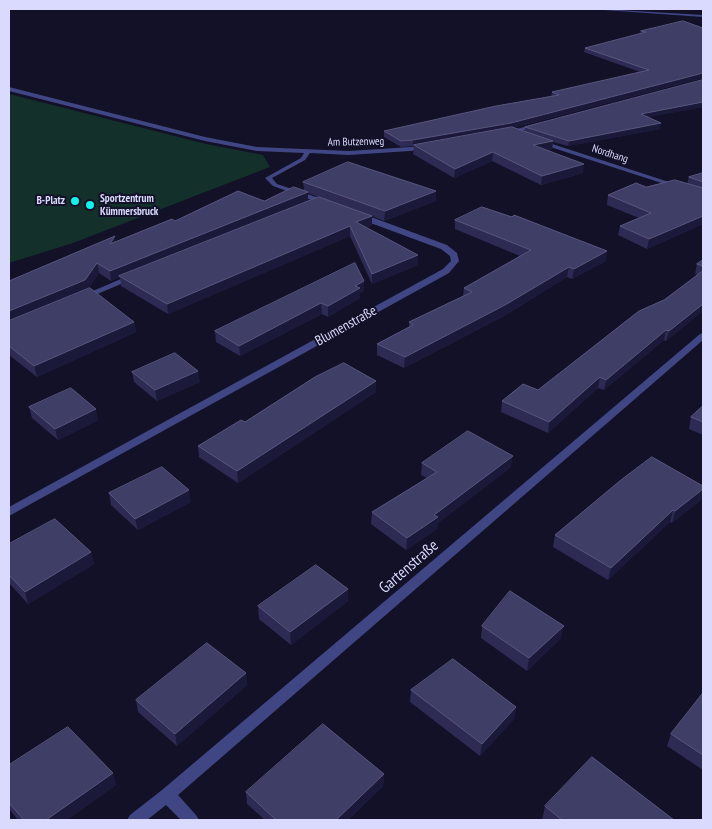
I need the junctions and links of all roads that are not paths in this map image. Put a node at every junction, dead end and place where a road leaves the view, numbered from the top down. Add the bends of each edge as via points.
1 (604, 9) edge
2 (703, 16) edge
3 (9, 89) edge
4 (550, 122) edge
5 (511, 132) junction
6 (502, 134) edge
7 (520, 135) edge
8 (529, 138) edge
9 (436, 147) edge
10 (308, 152) junction
11 (685, 189) edge
12 (320, 201) junction
13 (304, 208) edge
14 (137, 276) edge
15 (73, 301) edge
16 (703, 336) edge
17 (9, 512) edge
18 (168, 795) junction
19 (135, 820) edge
20 (191, 820) edge

1 - 2 street
3 - 10 street, Am Butzenweg via 226,143 257,149
4 - 5 street
5 - 6 street
5 - 7 street
8 - 11 street, Nordhang
9 - 10 street, Am Butzenweg via 378,152
10 - 12 street, Blumenstraße via 302,159 268,178 275,185
12 - 13 street
12 - 17 street, Blumenstraße via 444,247 454,254 455,262 446,271
14 - 15 street
16 - 18 street, Gartenstraße
18 - 19 street, Gartenstraße
18 - 20 street

